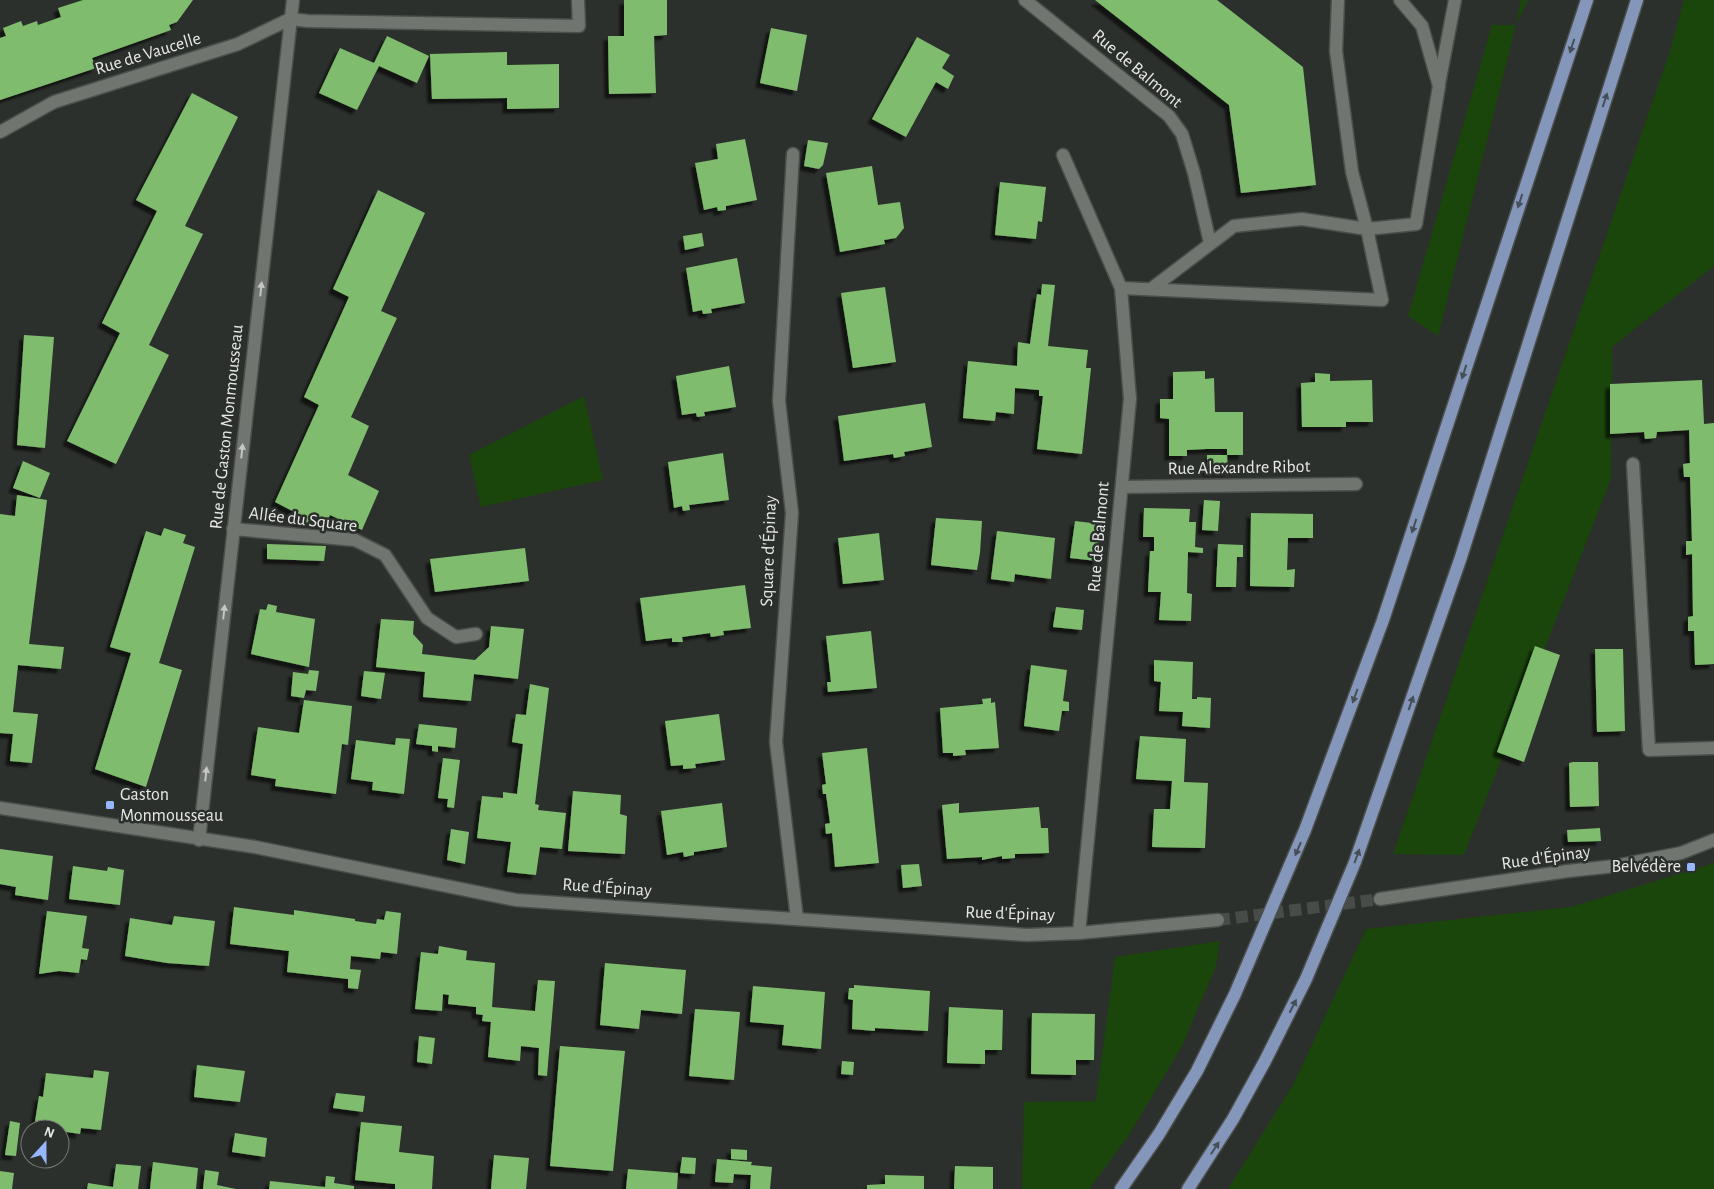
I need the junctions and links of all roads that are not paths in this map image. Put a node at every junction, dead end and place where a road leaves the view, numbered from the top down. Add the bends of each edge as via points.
1 (293, 0) edge
2 (578, 0) edge
3 (1025, 0) edge
4 (1338, 0) edge
5 (1400, 0) edge
6 (1455, 0) edge
7 (1587, 0) edge
8 (1637, 0) edge
9 (290, 19) junction
10 (1439, 86) junction
11 (0, 132) edge
12 (793, 154) dead end
13 (1064, 156) dead end
14 (1368, 229) junction
15 (1210, 244) junction
16 (1121, 288) junction
17 (1151, 289) junction
18 (1633, 464) dead end
19 (1356, 484) dead end
20 (1122, 487) junction
21 (233, 529) junction
22 (476, 634) dead end
23 (1714, 748) edge
24 (0, 808) edge
25 (199, 840) junction
26 (1714, 840) edge
27 (1380, 899) tunnel mouth
28 (798, 919) junction
29 (1218, 920) tunnel mouth
30 (1079, 933) junction
31 (1121, 1189) edge
32 (1188, 1189) edge

1 - 9 street
2 - 9 street via 578,26
3 - 15 street, Rue de Balmont via 1169,116 1182,134
4 - 14 street via 1336,51 1352,172
5 - 10 street via 1422,26
6 - 10 street
7 -> 31 main road via 1383,620 1305,830 1235,994 1201,1062 1159,1134
32 -> 8 main road via 1233,1119 1294,1003 1355,862 1461,557
9 - 11 street, Rue de Vaucelle via 238,44 54,102
21 -> 9 street, Rue de Gaston Monmousseau
10 - 14 street via 1416,224
12 - 28 street, Square d'Épinay via 779,401 792,513 776,742
13 - 16 street, Rue de Balmont
14 - 15 street via 1302,219 1234,226
14 - 17 street via 1382,300
15 - 17 street
16 - 17 street
16 - 20 street, Rue de Balmont via 1130,399
18 - 23 street via 1649,750
19 - 20 street, Rue Alexandre Ribot
20 - 30 street, Rue de Balmont
21 - 22 street, Allée du Square via 354,540 385,555 427,618 456,638
25 -> 21 street, Rue de Gaston Monmousseau
24 - 25 street, Rue d'Épinay
25 - 28 street, Rue d'Épinay via 255,847 516,900
26 - 27 street, Rue d'Épinay via 1680,853 1615,866
28 - 30 street, Rue d'Épinay via 1027,935
29 - 30 street, Rue d'Épinay

